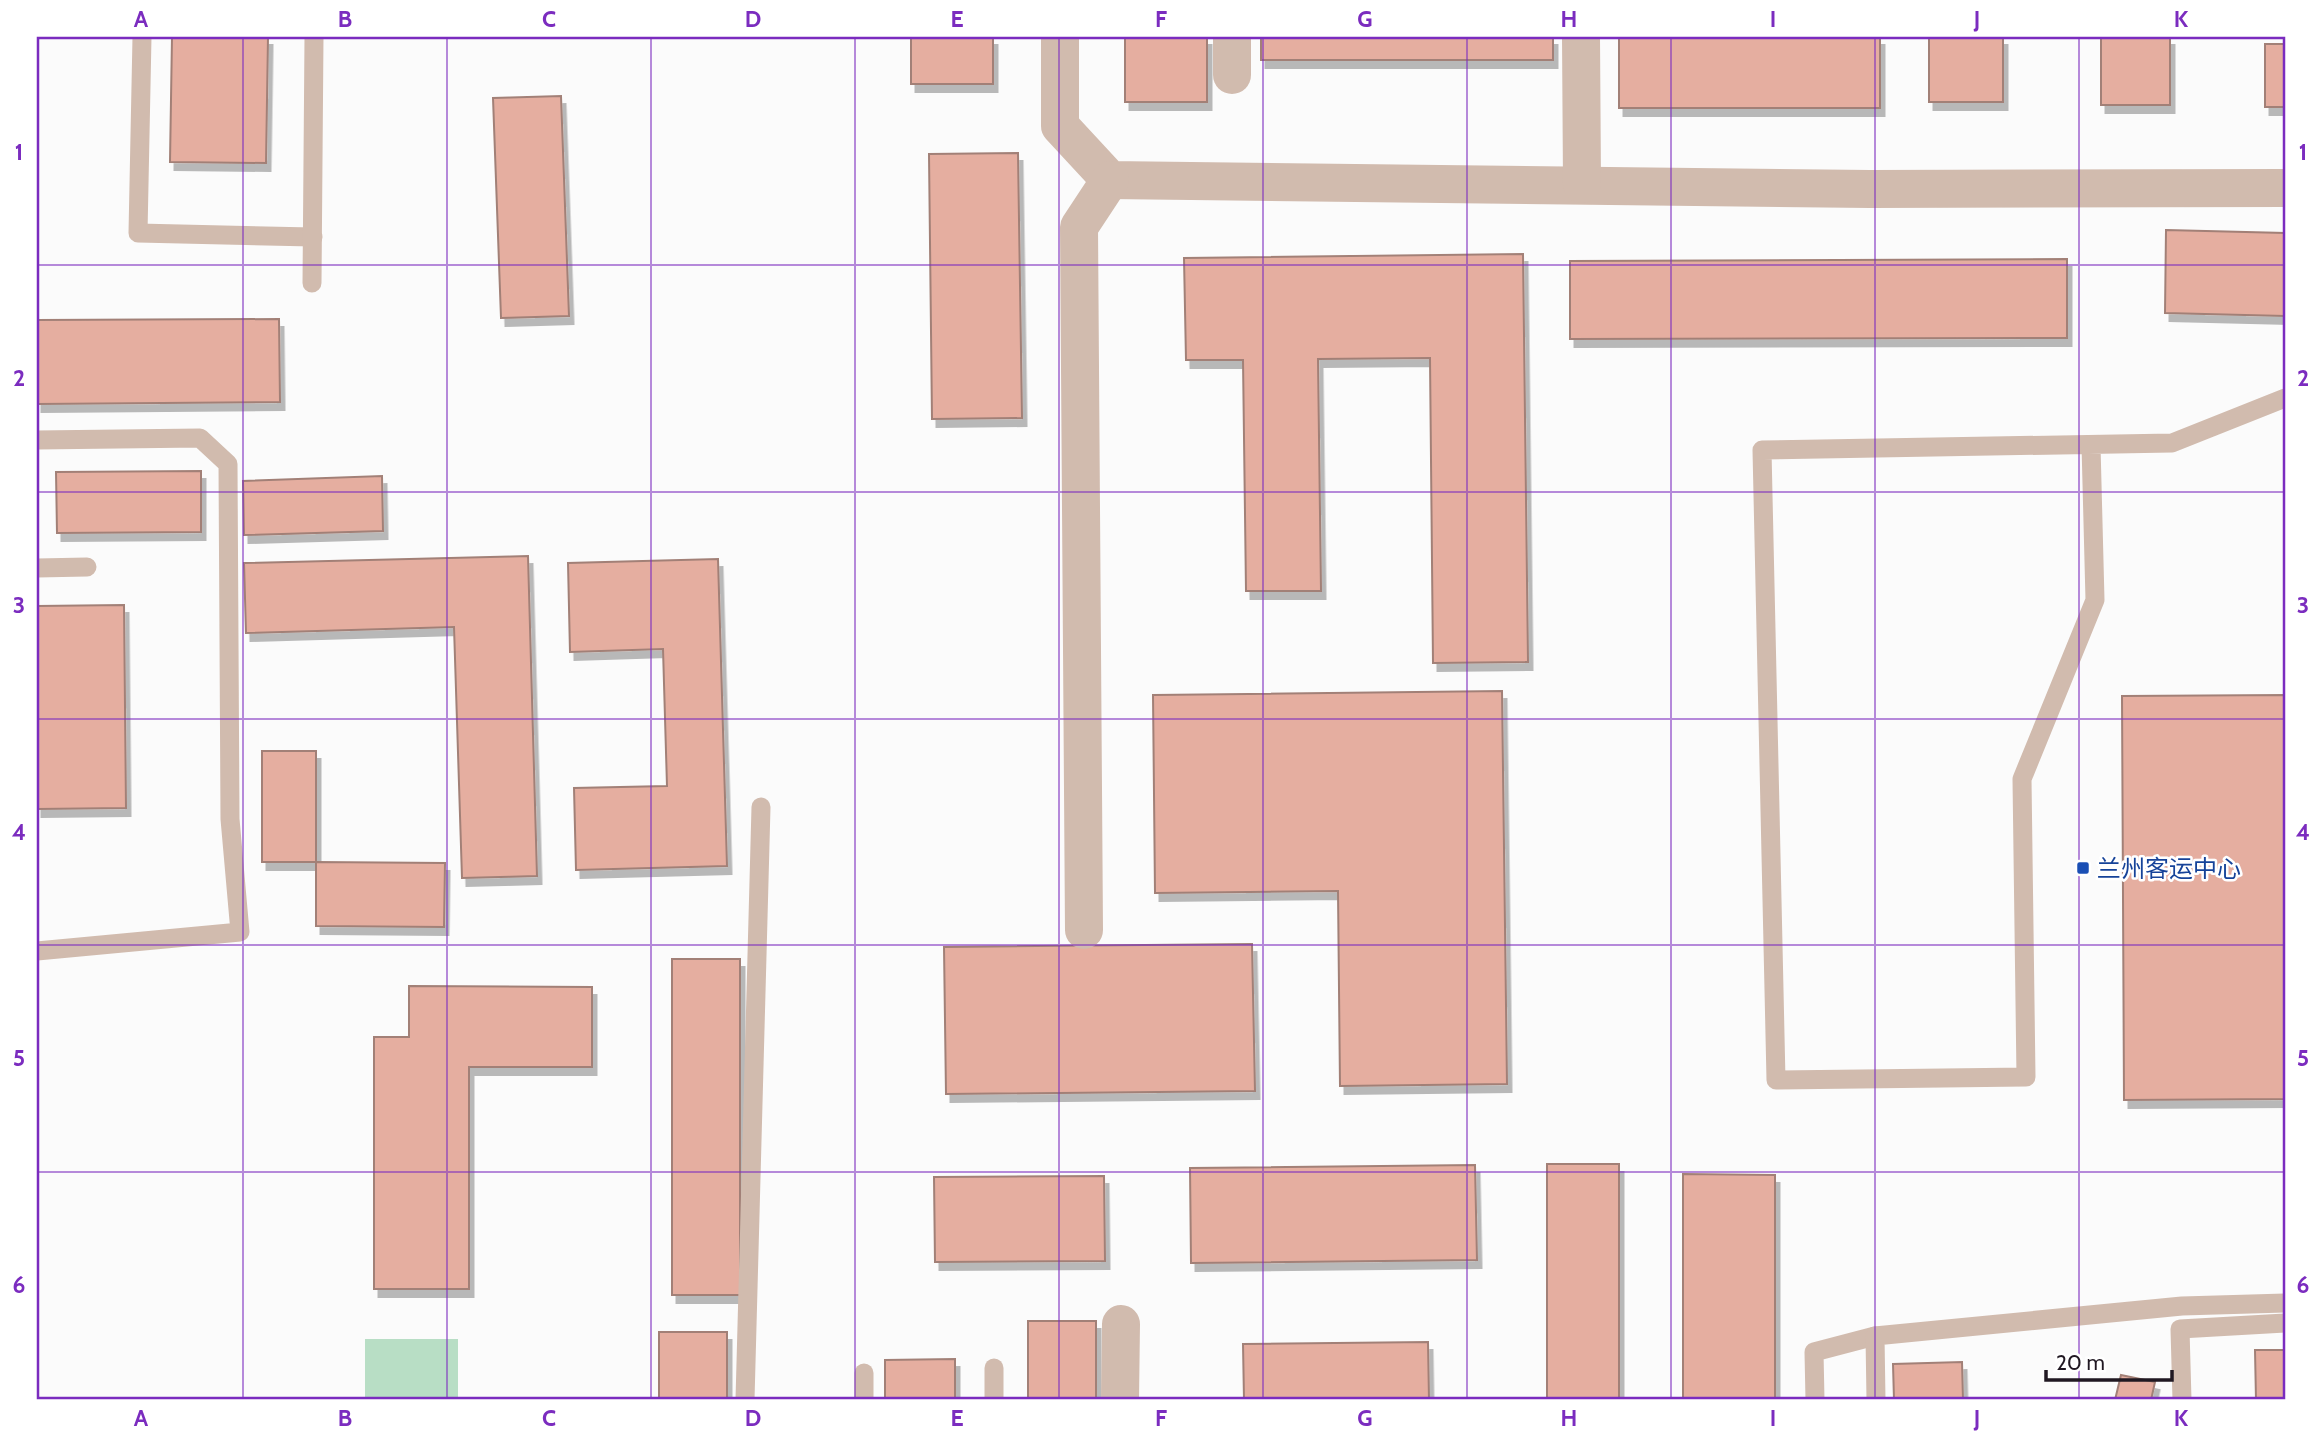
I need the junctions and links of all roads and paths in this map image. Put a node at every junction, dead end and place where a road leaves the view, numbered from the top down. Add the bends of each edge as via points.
1 (142, 37) edge
2 (314, 37) edge
3 (1060, 37) edge
4 (1232, 37) edge
5 (1581, 37) edge
6 (1232, 75) dead end
7 (1110, 180) junction
8 (1582, 184) junction
9 (2285, 188) edge
10 (313, 237) junction
11 (312, 283) dead end
12 (2285, 398) edge
13 (37, 440) edge
14 (2091, 445) junction
15 (87, 567) dead end
16 (37, 568) edge
17 (761, 807) dead end
18 (1084, 930) dead end
19 (37, 951) edge
20 (2285, 1303) edge
21 (2285, 1323) edge
22 (1121, 1324) dead end
23 (1875, 1336) junction
24 (994, 1368) dead end
25 (864, 1373) dead end
26 (746, 1400) edge
27 (864, 1400) edge
28 (994, 1400) edge
29 (1120, 1400) edge
30 (1815, 1400) edge
31 (1876, 1400) edge
32 (2182, 1400) edge

1 - 10 lane via 138,233
2 - 10 lane
3 - 7 street via 1060,126
4 - 6 street
5 - 8 street
7 - 8 street
7 - 18 street via 1079,227
8 - 9 street
10 - 11 lane
12 - 14 lane via 2172,443
13 - 19 lane via 200,438 228,464 230,819 240,932
14 - 14 lane via 1762,450 1776,1080 2026,1077 2022,779 2095,600
15 - 16 lane
17 - 26 lane
20 - 23 lane via 2182,1306
21 - 32 lane via 2180,1329
22 - 29 street
23 - 30 lane via 1814,1353
23 - 31 lane
24 - 28 lane
25 - 27 lane

